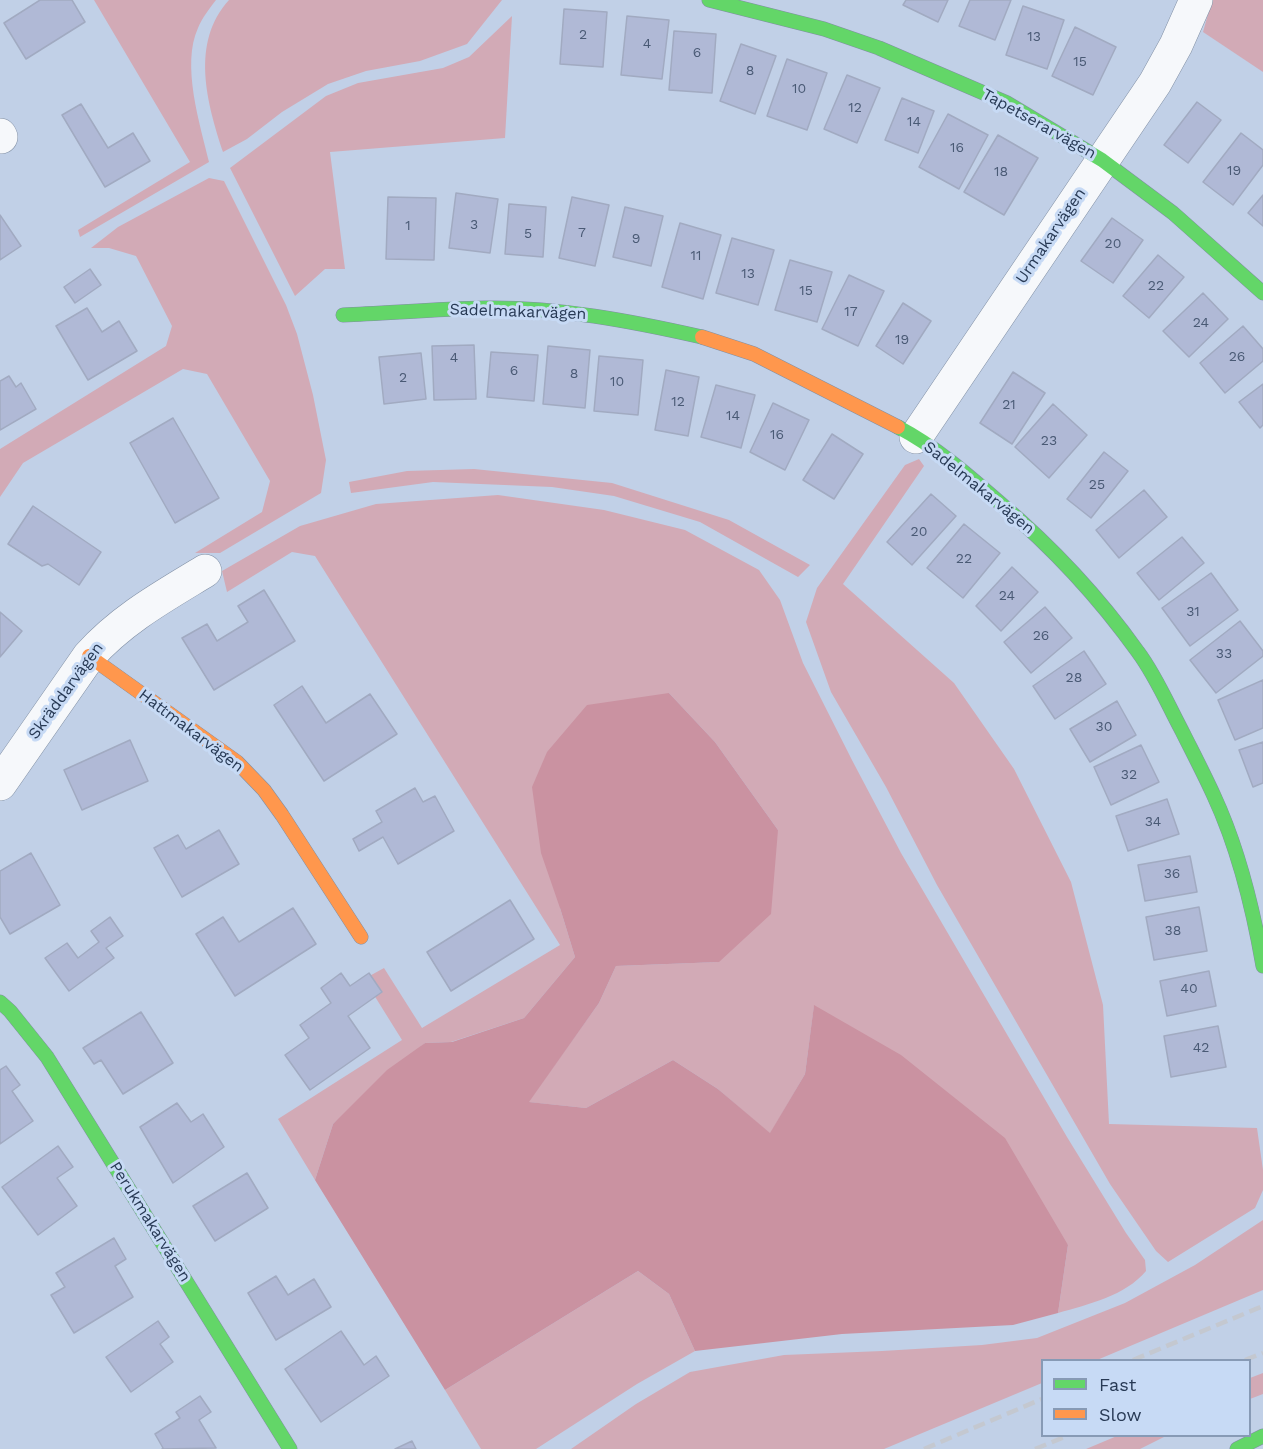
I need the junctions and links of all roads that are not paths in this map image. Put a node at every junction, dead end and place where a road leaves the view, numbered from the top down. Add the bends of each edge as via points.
1 (709, 0) edge
2 (1196, 0) edge
3 (1102, 160) junction
4 (1263, 293) edge
5 (343, 315) dead end
6 (916, 437) junction
7 (205, 571) dead end
8 (89, 656) junction
9 (0, 784) edge
10 (361, 937) dead end
11 (1263, 966) edge
12 (0, 1002) edge
13 (1263, 1436) edge
14 (290, 1449) edge
15 (1237, 1449) edge

1 - 3 street, Tapetserarvägen via 824,29 879,48 1007,103
2 - 3 street, Urmakarvägen via 1155,83
3 - 4 street, Tapetserarvägen via 1173,213
3 - 6 street, Urmakarvägen
5 - 6 street, Sadelmakarvägen via 486,308 598,316 654,326 754,354
6 - 11 street, Sadelmakarvägen via 958,466 1040,537 1079,577 1139,653 1215,798 1254,916
7 - 8 street, Skräddarvägen via 132,616
8 - 9 street, Skräddarvägen
8 - 10 street, Hattmakarvägen via 237,762 264,790
12 - 14 street, Perukmakarvägen via 47,1057
13 - 15 street

